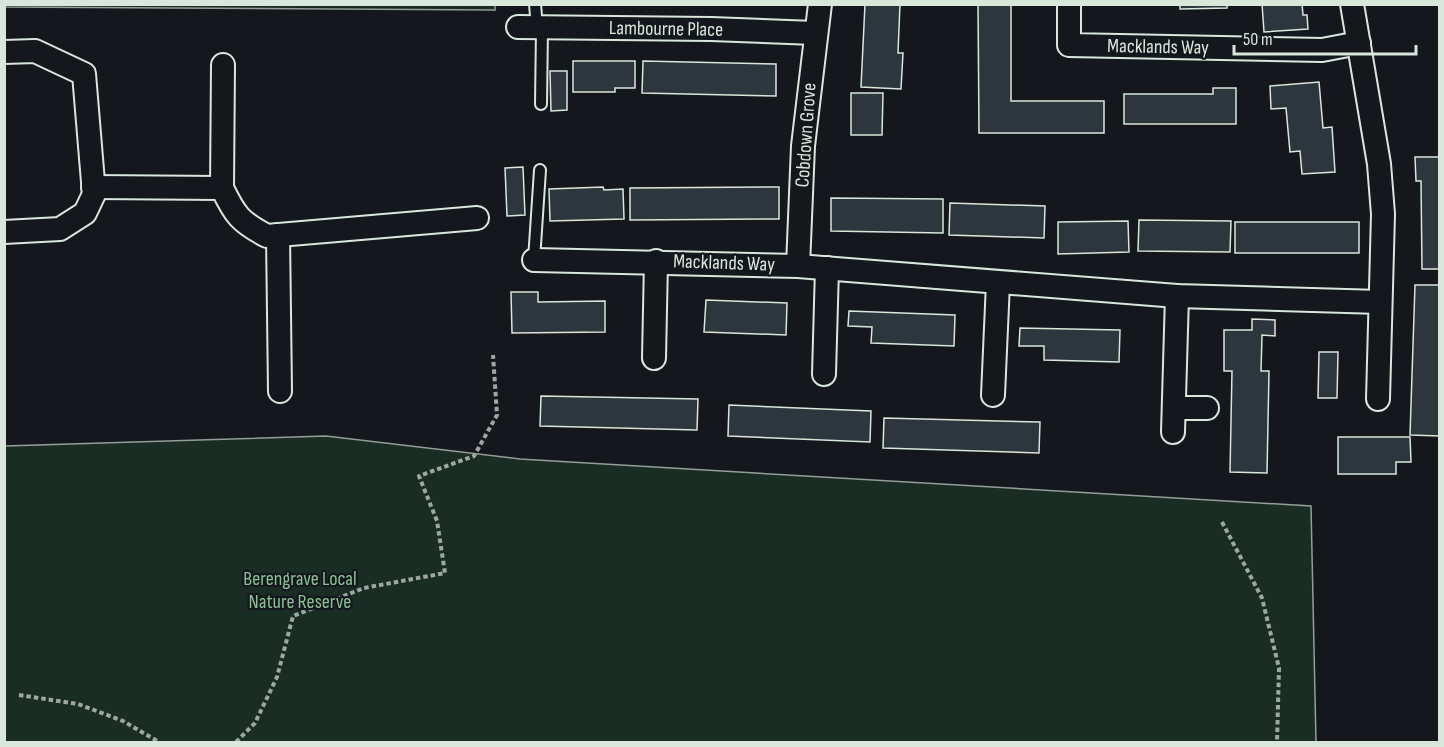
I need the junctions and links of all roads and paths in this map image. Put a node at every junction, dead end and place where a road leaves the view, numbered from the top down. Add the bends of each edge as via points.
1 (535, 4) edge
2 (820, 4) edge
3 (1069, 4) edge
4 (1352, 4) edge
5 (532, 28) junction
6 (815, 33) junction
7 (1359, 43) junction
8 (4, 52) edge
9 (223, 65) dead end
10 (541, 104) dead end
11 (540, 170) dead end
12 (93, 187) junction
13 (222, 188) junction
14 (477, 218) dead end
15 (4, 232) edge
16 (278, 234) junction
17 (534, 260) joint
18 (656, 261) junction
19 (798, 266) junction
20 (827, 268) junction
21 (998, 283) junction
22 (1177, 296) junction
23 (1380, 302) junction
24 (493, 355) dead end
25 (654, 358) dead end
26 (824, 374) dead end
27 (280, 391) dead end
28 (993, 394) dead end
29 (1378, 399) dead end
30 (1174, 408) junction
31 (1207, 408) dead end
32 (1173, 432) dead end
33 (1222, 522) dead end
34 (19, 695) dead end
35 (159, 742) edge
36 (236, 742) edge
37 (1277, 742) edge

1 - 5 lane
2 - 6 street, Cobdown Grove
3 - 7 street, Macklands Way via 1069,45 1322,50
4 - 7 street
5 - 6 street, Lambourne Place
5 - 10 lane
6 - 19 street, Cobdown Grove via 803,146
7 - 23 street via 1383,214
8 - 12 street via 35,51 84,74
9 - 13 street
11 - 17 lane
12 - 13 street
12 - 15 street via 94,194 85,213 60,229
13 - 16 street via 232,210 246,226 267,236
14 - 16 street
16 - 27 street
17 - 18 street, Macklands Way
18 - 19 street, Macklands Way
18 - 25 street, Macklands Way
19 - 20 street, Macklands Way
20 - 21 street, Macklands Way
20 - 26 street
21 - 22 street, Macklands Way
21 - 28 street
22 - 23 street, Macklands Way
22 - 30 street
23 - 29 street
24 - 36 path via 497,415 474,456 419,476 437,521 445,573 364,588 293,616 277,677 255,723
30 - 31 street
30 - 32 street
33 - 37 path via 1262,598 1279,668
34 - 35 path via 78,704 123,721

